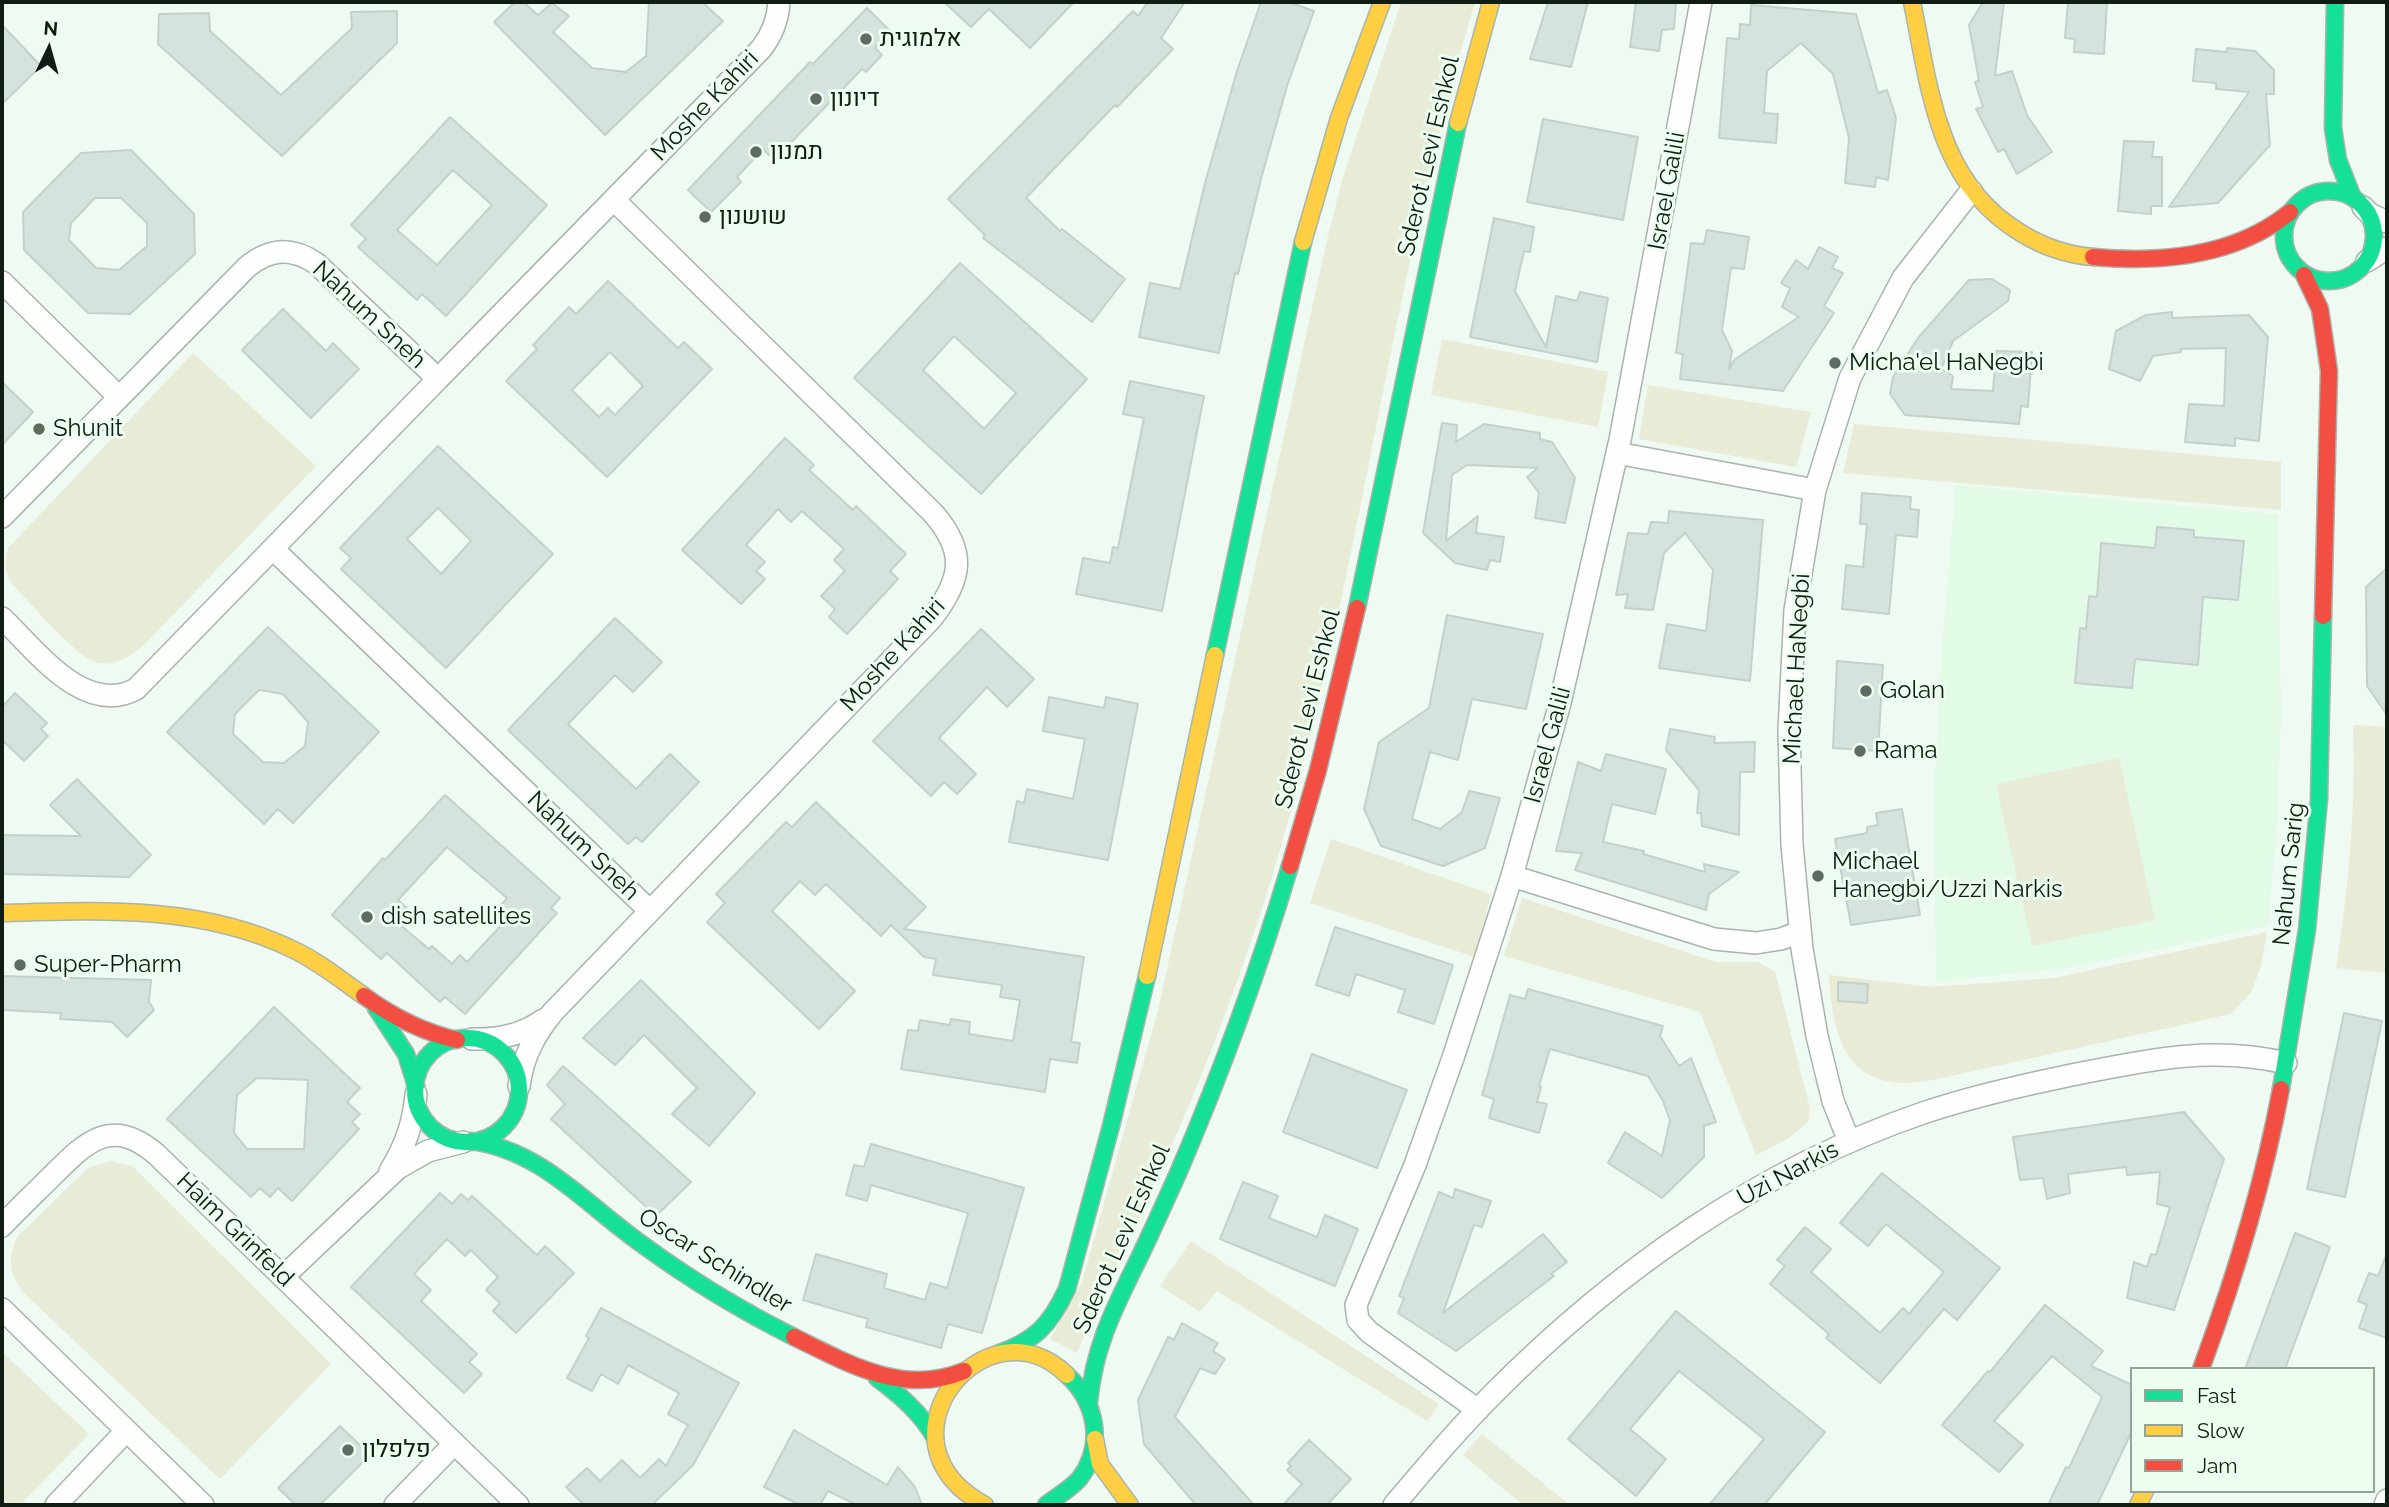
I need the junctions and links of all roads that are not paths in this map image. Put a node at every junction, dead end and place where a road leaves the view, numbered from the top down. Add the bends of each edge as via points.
1 (779, 2) edge
2 (1382, 2) edge
3 (1490, 2) edge
4 (1701, 2) edge
5 (1912, 2) edge
6 (2336, 2) edge
7 (2333, 128) junction
8 (1970, 191) junction
9 (614, 200) junction
10 (2358, 203) junction
11 (2295, 207) junction
12 (2387, 222) edge
13 (2387, 248) edge
14 (2201, 252) junction
15 (2250, 256) dead end
16 (2269, 260) dead end
17 (2362, 266) junction
18 (2301, 273) junction
19 (2, 282) edge
20 (2344, 298) dead end
21 (2338, 318) dead end
22 (2329, 371) junction
23 (439, 379) junction
24 (120, 397) junction
25 (1617, 453) junction
26 (1815, 491) junction
27 (2, 517) edge
28 (273, 549) junction
29 (2, 618) edge
30 (1512, 876) junction
31 (650, 911) junction
32 (2, 912) edge
33 (1800, 932) junction
34 (370, 999) junction
35 (553, 1012) junction
36 (464, 1039) junction
37 (2286, 1063) junction
38 (415, 1090) junction
39 (519, 1091) junction
40 (467, 1142) junction
41 (1849, 1142) junction
42 (548, 1171) junction
43 (385, 1179) junction
44 (2, 1226) edge
45 (283, 1277) junction
46 (2, 1309) edge
47 (997, 1354) junction
48 (2202, 1367) edge
49 (964, 1371) junction
50 (868, 1372) junction
51 (1089, 1402) junction
52 (1478, 1410) junction
53 (126, 1431) junction
54 (935, 1438) junction
55 (1095, 1439) junction
56 (454, 1444) junction
57 (966, 1498) edge
58 (2387, 1500) edge
59 (56, 1505) edge
60 (203, 1505) edge
61 (394, 1505) edge
62 (518, 1505) edge
63 (985, 1505) edge
64 (1047, 1505) edge
65 (1073, 1505) edge
66 (1130, 1505) edge
67 (1394, 1505) edge
68 (2385, 1505) edge

1 - 9 street, Moshe Kahiri via 765,45
2 - 47 street, Sderot Levi Eshkol via 1339,118 1306,230 1148,971 1067,1289 1042,1331 1023,1345
3 - 51 street, Sderot Levi Eshkol via 1453,144 1345,664 1306,813 1212,1092 1101,1333 1091,1369
4 - 25 street, Israel Galili
5 - 8 street via 1936,112 1948,150
6 - 7 street
7 - 10 street via 2338,160
7 - 11 street via 2320,166
8 - 14 street via 2008,227 2064,252 2129,260
8 - 26 street, Michael HaNegbi via 1903,278 1850,378
9 - 23 street, Moshe Kahiri
9 - 31 street, Moshe Kahiri via 933,513 951,537 957,559 951,590 932,618
10 - 11 street via 2340,192 2325,191
10 - 12 street
10 - 17 street via 2371,219 2374,233
11 - 14 street via 2258,235
11 - 18 street via 2285,225 2284,247
13 - 17 street
14 - 15 street
16 - 18 street
17 - 18 street via 2346,278 2332,281
17 - 20 street
18 - 22 street, Nahum Sarig via 2316,294 2322,314
19 - 24 street
21 - 22 street, Nahum Sarig
22 - 37 street, Nahum Sarig via 2319,799 2310,909
23 - 24 street, Nahum Sneh via 317,264 280,251 247,267
23 - 28 street, Nahum Sneh
24 - 27 street, Nahum Sneh
25 - 26 street
25 - 30 street, Israel Galili via 1563,690
26 - 33 street, Michael HaNegbi via 1796,610 1789,730
28 - 29 street, Nahum Sneh via 136,689 118,696 101,696 76,686
28 - 31 street, Nahum Sneh
30 - 33 street via 1714,939 1756,943
30 - 52 street, Israel Galili via 1439,1098 1356,1305 1359,1320 1369,1332
31 - 35 street, Moshe Kahiri
32 - 34 street via 125,910 224,922 297,950
33 - 41 street, Michael HaNegbi via 1817,1036
34 - 36 street via 421,1029
34 - 38 street via 404,1049
35 - 36 street, Moshe Kahiri via 518,1034
35 - 39 street, Moshe Kahiri via 525,1055
36 - 38 street via 440,1046 428,1056
36 - 39 street via 488,1043 501,1051 512,1064
37 - 41 street, Uzi Narkis via 2216,1053 2152,1059 1923,1112
37 - 48 street, Nahum Sarig via 2253,1214
38 - 40 street via 419,1110 428,1123 447,1138
38 - 43 street via 408,1134
39 - 40 street via 515,1111 506,1124 487,1138
39 - 42 street, Oscar Schindler via 527,1135
40 - 42 street, Oscar Schindler via 511,1150
40 - 43 street via 412,1158
41 - 52 street, Uzi Narkis via 1760,1186 1685,1233 1561,1331
42 - 50 street, Oscar Schindler via 695,1281 795,1338
43 - 45 street
44 - 45 street, Haim Grinfeld via 86,1143 102,1136 128,1136 156,1154
45 - 56 street, Haim Grinfeld
46 - 53 street
47 - 49 street, Sderot Levi Eshkol
47 - 51 street via 1023,1353 1047,1359 1077,1381
49 - 50 street, Oscar Schindler via 922,1382
49 - 54 street via 942,1400
50 - 54 street, Oscar Schindler via 912,1406
51 - 55 street
52 - 67 street, Uzi Narkis
53 - 59 street
53 - 60 street
54 - 57 street via 941,1462
55 - 64 street via 1083,1475 1067,1493
55 - 66 street via 1100,1464
56 - 61 street
56 - 62 street, Haim Grinfeld
57 - 63 street
58 - 68 street
64 - 65 street

